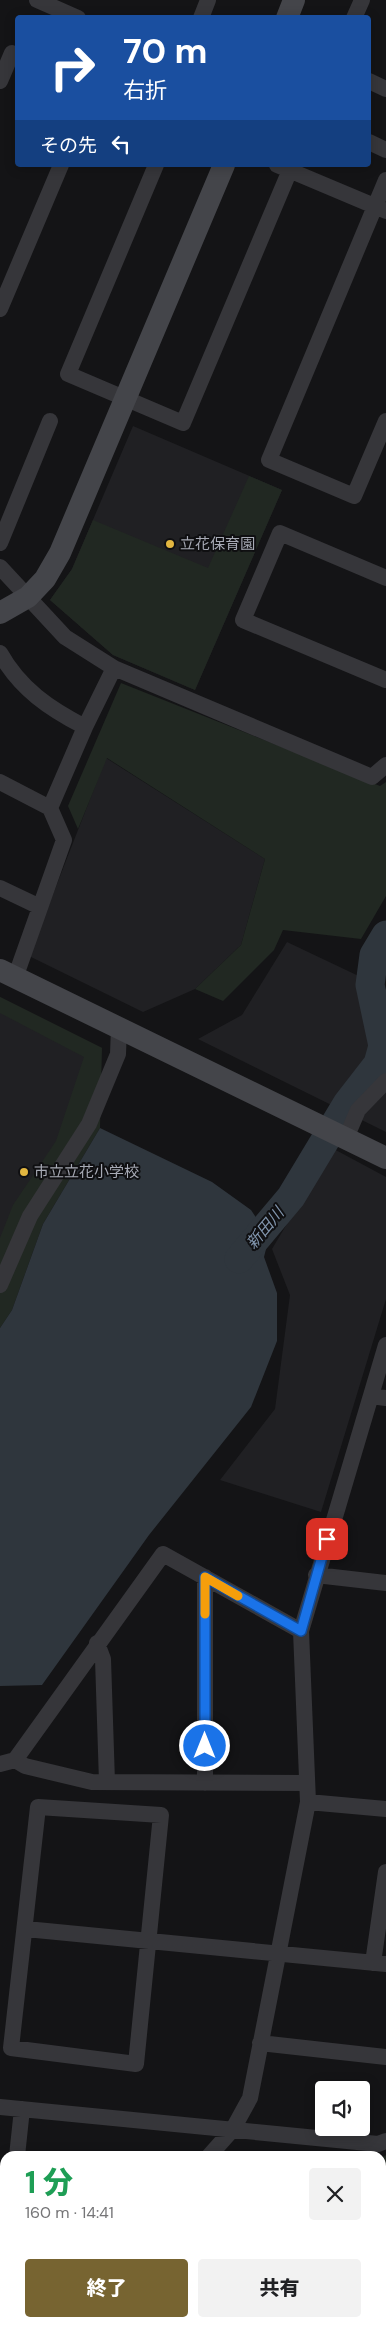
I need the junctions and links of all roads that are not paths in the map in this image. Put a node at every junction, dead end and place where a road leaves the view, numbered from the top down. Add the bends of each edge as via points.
1 (38, 0) edge
2 (208, 0) edge
3 (294, 0) edge
4 (362, 0) edge
5 (72, 15) edge
6 (202, 15) edge
7 (288, 15) edge
8 (355, 15) edge
9 (10, 52) edge
10 (0, 81) edge
11 (371, 82) edge
12 (386, 89) edge
13 (371, 143) edge
14 (386, 150) edge
15 (60, 167) edge
16 (155, 167) edge
17 (223, 167) edge
18 (284, 168) edge
19 (386, 180) edge
20 (380, 209) edge
21 (0, 309) edge
22 (126, 399) junction
23 (50, 421) dead end
24 (386, 421) edge
25 (0, 543) edge
26 (0, 567) edge
27 (386, 578) edge
28 (28, 597) junction
29 (0, 613) edge
30 (0, 653) edge
31 (114, 668) junction
32 (386, 680) edge
33 (85, 727) junction
34 (386, 765) edge
35 (0, 782) edge
36 (50, 808) junction
37 (0, 888) edge
38 (40, 907) junction
39 (8, 974) edge
40 (120, 1027) junction
41 (386, 1081) edge
42 (346, 1138) junction
43 (386, 1158) edge
44 (0, 1284) edge
45 (386, 1345) edge
46 (378, 1397) edge
47 (316, 1575) junction
48 (205, 1577) junction
49 (386, 1583) edge
50 (301, 1631) junction
51 (97, 1644) junction
52 (8, 1762) edge
53 (107, 1782) junction
54 (205, 1783) junction
55 (307, 1783) junction
56 (308, 1802) junction
57 (386, 1809) edge
58 (386, 1872) edge
59 (26, 1929) junction
60 (149, 1940) junction
61 (278, 1953) junction
62 (380, 1964) edge
63 (260, 2043) junction
64 (386, 2057) edge
65 (0, 2107) edge
66 (22, 2109) junction
67 (233, 2129) junction
68 (386, 2141) edge
69 (18, 2151) edge
70 (213, 2151) edge

1 - 5 street
2 - 6 street
3 - 7 street
4 - 8 street
9 - 10 street
11 - 12 street
13 - 14 street
15 - 21 street
16 - 22 street via 68,374
17 - 22 street
18 - 20 street
18 - 22 street via 183,423
19 - 20 street
20 - 24 street via 269,460 354,496
22 - 28 street via 60,553 45,579
23 - 25 street
26 - 28 street
27 - 32 street via 280,533 243,620
28 - 29 street
28 - 31 street via 64,637
30 - 33 street via 26,689 52,709
31 - 33 street
31 - 34 street via 372,776
33 - 36 street
35 - 36 street
36 - 38 street via 64,840
37 - 38 street
38 - 39 street
39 - 40 street
40 - 42 street
40 - 44 street via 118,1054 89,1124 30,1216
41 - 42 street via 358,1110
42 - 43 street
45 - 46 street
46 - 47 street
47 - 49 street
47 - 50 street
48 - 50 street
48 - 51 street via 162,1554
48 - 54 street
50 - 55 street
51 - 52 street
51 - 53 street via 103,1659
52 - 53 street via 92,1782
53 - 54 street
54 - 55 street
55 - 56 street
56 - 57 street
56 - 61 street
58 - 62 street
59 - 60 street
59 - 60 street via 11,2048 136,2064
59 - 60 street via 38,1807 161,1815
60 - 61 street
61 - 62 street
61 - 63 street
63 - 64 street
63 - 67 street via 250,2098
65 - 66 street
66 - 67 street
66 - 69 street
67 - 68 street via 378,2144
67 - 70 street

